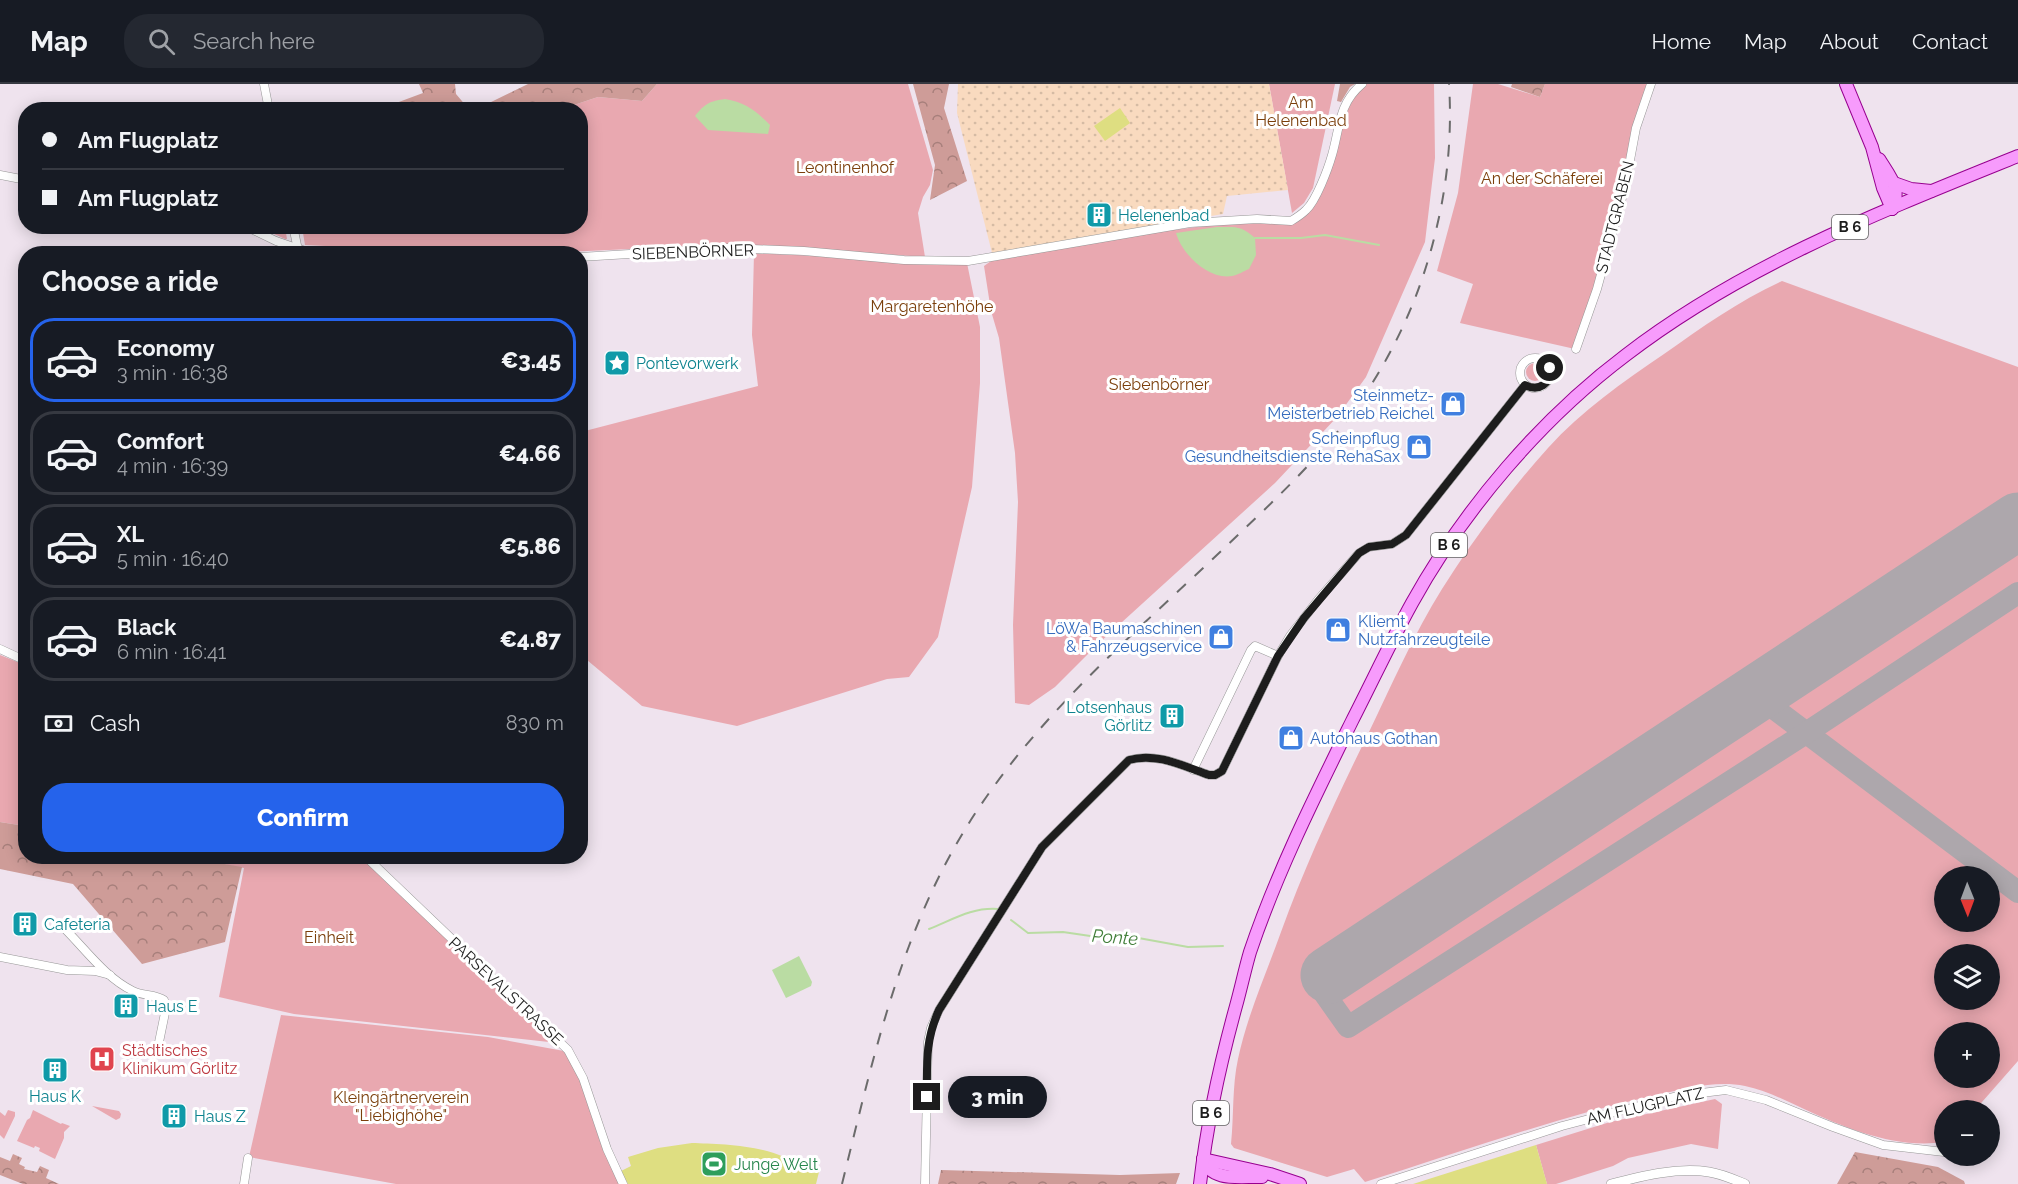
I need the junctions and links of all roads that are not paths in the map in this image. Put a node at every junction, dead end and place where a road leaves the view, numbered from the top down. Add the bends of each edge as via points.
1 (264, 84) edge
2 (1362, 84) edge
3 (1652, 84) edge
4 (1846, 84) edge
5 (267, 102) edge
6 (1872, 147) junction
7 (2018, 156) edge
8 (0, 175) edge
9 (18, 178) edge
10 (1894, 183) junction
11 (1935, 191) junction
12 (1892, 209) junction
13 (263, 234) edge
14 (289, 246) edge
15 (588, 257) edge
16 (1576, 349) dead end
17 (1525, 385) junction
18 (0, 649) edge
19 (1278, 656) junction
20 (18, 657) edge
21 (1193, 770) junction
22 (373, 864) edge
23 (65, 929) dead end
24 (0, 957) edge
25 (111, 976) junction
26 (158, 1047) dead end
27 (1934, 1151) edge
28 (248, 1158) dead end
29 (1203, 1159) junction
30 (1231, 1177) junction
31 (1279, 1178) junction
32 (244, 1184) edge
33 (623, 1184) edge
34 (925, 1184) edge
35 (1200, 1184) edge
36 (1215, 1184) edge
37 (1300, 1184) edge
38 (1381, 1184) edge
39 (1611, 1184) edge
40 (1745, 1184) edge

1 - 5 street
2 - 15 street, SIEBENBÖRNER via 1348,96 1332,156 1308,209 1291,221 1190,223 968,261 728,248
3 - 16 street, STADTGRABEN via 1636,128 1625,187 1597,289
4 - 6 main road
6 - 10 main road
6 - 12 main road
7 - 11 main road, B 6
8 - 9 street
10 - 11 main road
10 - 12 main road via 1896,200
11 - 12 main road, B 6
12 - 29 main road, B 6 via 1770,263 1696,305 1626,354 1535,437 1457,532 1413,601 1289,852 1250,952 1219,1067
13 - 14 street
17 - 17 street via 1539,388 1547,382 1550,368 1544,360 1534,358 1522,364 1520,377
17 - 19 street via 1406,535 1392,544 1369,547 1359,553 1318,600
18 - 20 street
19 - 21 street via 1222,771 1215,775
19 - 21 street via 1255,646 1251,650
21 - 34 street via 1158,758 1129,760 1042,847 931,1028 927,1052
22 - 33 street, PARSEVALSTRASSE via 568,1050 583,1078
23 - 25 street
24 - 25 street
25 - 26 street via 133,991 164,1000
27 - 38 street, AM FLUGPLATZ via 1882,1145 1766,1100 1726,1090 1677,1096 1562,1126
28 - 32 street
29 - 30 main road via 1212,1173
29 - 31 main road
29 - 35 main road, B 6
30 - 31 main road
30 - 36 main road
31 - 37 main road
39 - 40 street via 1641,1176 1691,1171 1724,1175

